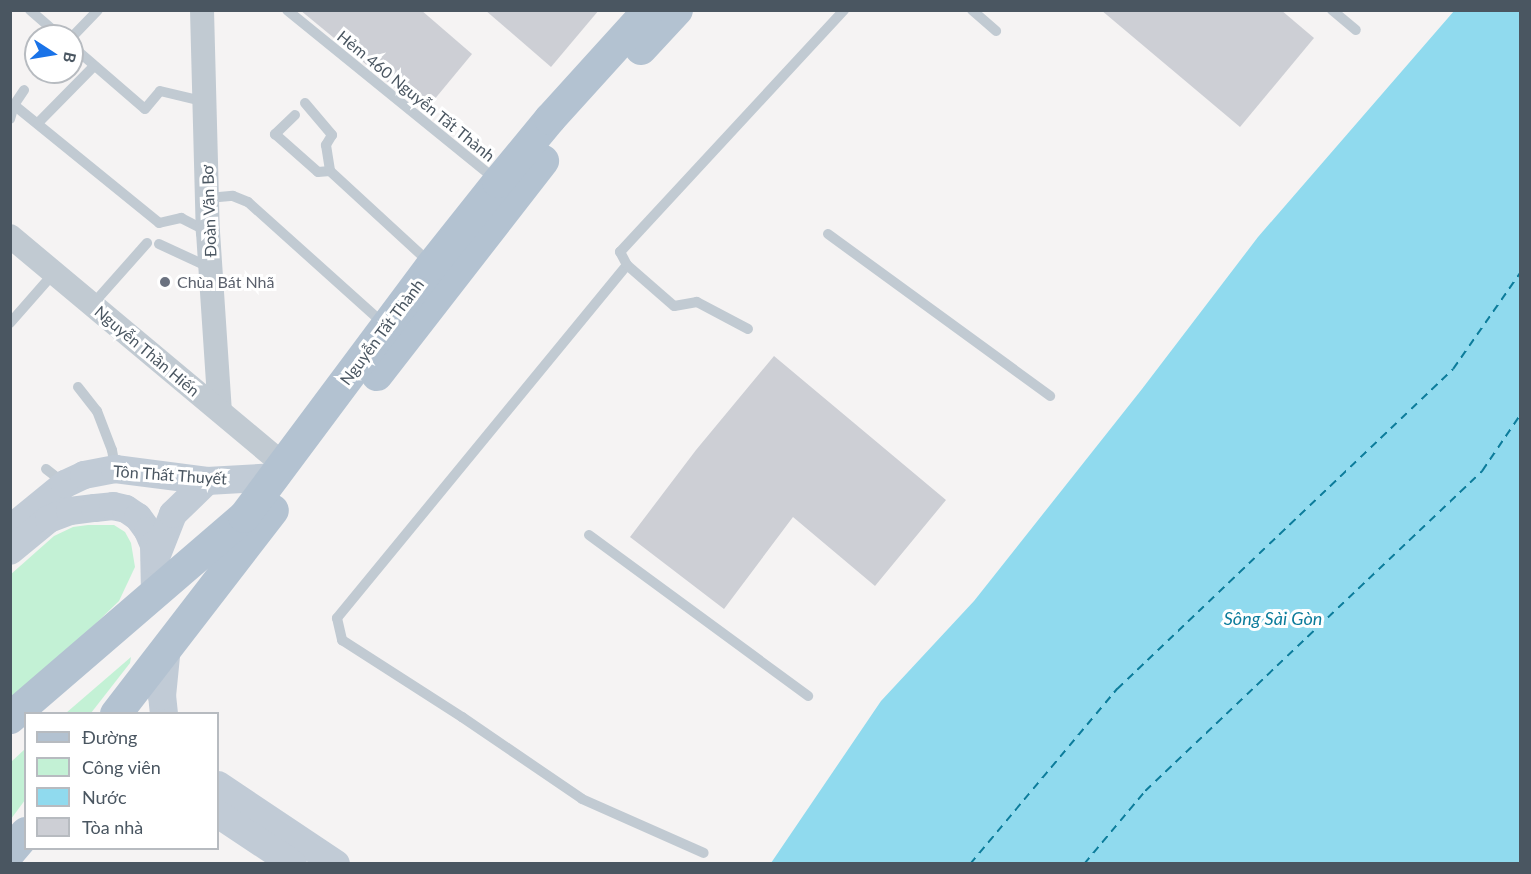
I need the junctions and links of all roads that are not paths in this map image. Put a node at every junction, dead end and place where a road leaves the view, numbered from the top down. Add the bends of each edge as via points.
1 (30, 10) edge
2 (98, 10) edge
3 (202, 10) edge
4 (287, 10) edge
5 (649, 10) edge
6 (677, 10) edge
7 (844, 10) edge
8 (972, 10) edge
9 (1332, 10) edge
10 (46, 24) edge
11 (84, 25) edge
12 (1356, 30) dead end
13 (996, 31) dead end
14 (84, 57) edge
15 (94, 66) junction
16 (24, 90) dead end
17 (206, 102) junction
18 (305, 103) dead end
19 (14, 105) junction
20 (295, 115) dead end
21 (10, 119) edge
22 (38, 123) junction
23 (330, 171) junction
24 (498, 182) junction
25 (208, 198) junction
26 (208, 232) junction
27 (828, 234) dead end
28 (10, 236) edge
29 (432, 265) junction
30 (627, 265) junction
31 (211, 268) junction
32 (54, 272) junction
33 (92, 305) junction
34 (10, 323) edge
35 (387, 326) junction
36 (748, 329) dead end
37 (78, 387) dead end
38 (1050, 396) dead end
39 (220, 411) junction
40 (115, 469) junction
41 (280, 471) junction
42 (207, 481) junction
43 (10, 529) edge
44 (590, 535) dead end
45 (245, 546) junction
46 (10, 551) edge
47 (155, 561) junction
48 (155, 592) junction
49 (106, 645) junction
50 (167, 646) junction
51 (808, 696) dead end
52 (42, 712) edge
53 (118, 712) edge
54 (164, 712) edge
55 (10, 718) edge
56 (24, 729) edge
57 (10, 740) edge
58 (219, 786) edge
59 (219, 815) edge
60 (24, 835) edge
61 (10, 852) edge
62 (704, 853) dead end
63 (293, 864) edge
64 (336, 864) edge

1 - 10 lane
2 - 11 lane
3 - 17 street, Đoàn Văn Bơ
4 - 24 lane, Hẻm 460 Nguyễn Tất Thành
5 - 24 main road, Nguyễn Tất Thành
6 - 45 main road, Nguyễn Tất Thành via 562,136
7 - 30 lane via 620,252
8 - 13 lane
9 - 12 lane
14 - 15 lane
15 - 17 lane via 145,109 160,91
15 - 22 lane
16 - 19 lane
17 - 25 street, Đoàn Văn Bơ
18 - 23 lane via 332,135 326,145
19 - 21 lane
19 - 22 lane
20 - 23 lane via 275,134 318,172
22 - 26 lane via 159,223 181,218
23 - 29 lane
24 - 29 main road, Nguyễn Tất Thành
25 - 26 street, Đoàn Văn Bơ
25 - 35 lane via 233,196 248,202
26 - 31 street, Đoàn Văn Bơ
27 - 38 lane
28 - 32 street, Nguyễn Thần Hiến
29 - 35 main road, Nguyễn Tất Thành
30 - 36 lane via 674,306 697,302
30 - 62 lane via 337,618 342,640 582,799
31 - 33 lane via 153,244
31 - 39 street, Đoàn Văn Bơ
32 - 33 street, Nguyễn Thần Hiến
32 - 34 lane
33 - 39 street, Nguyễn Thần Hiến
35 - 41 main road, Nguyễn Tất Thành
37 - 40 lane via 97,411
39 - 41 street, Nguyễn Thần Hiến
40 - 42 main road, Tôn Thất Thuyết
40 - 43 main road, Tôn Thất Thuyết via 56,476
41 - 42 main road, Tôn Thất Thuyết
41 - 48 main road, Nguyễn Tất Thành via 244,517
42 - 47 main road via 173,514
44 - 51 lane
45 - 49 main road, Nguyễn Tất Thành
45 - 50 main road, Nguyễn Tất Thành
46 - 47 main road via 49,519 70,511 113,506 138,517 148,531
47 - 48 main road
48 - 49 main road, Nguyễn Tất Thành
49 - 52 main road
49 - 55 main road
50 - 53 main road, Nguyễn Tất Thành
50 - 54 main road
56 - 57 main road
58 - 64 main road
59 - 63 main road
60 - 61 main road

